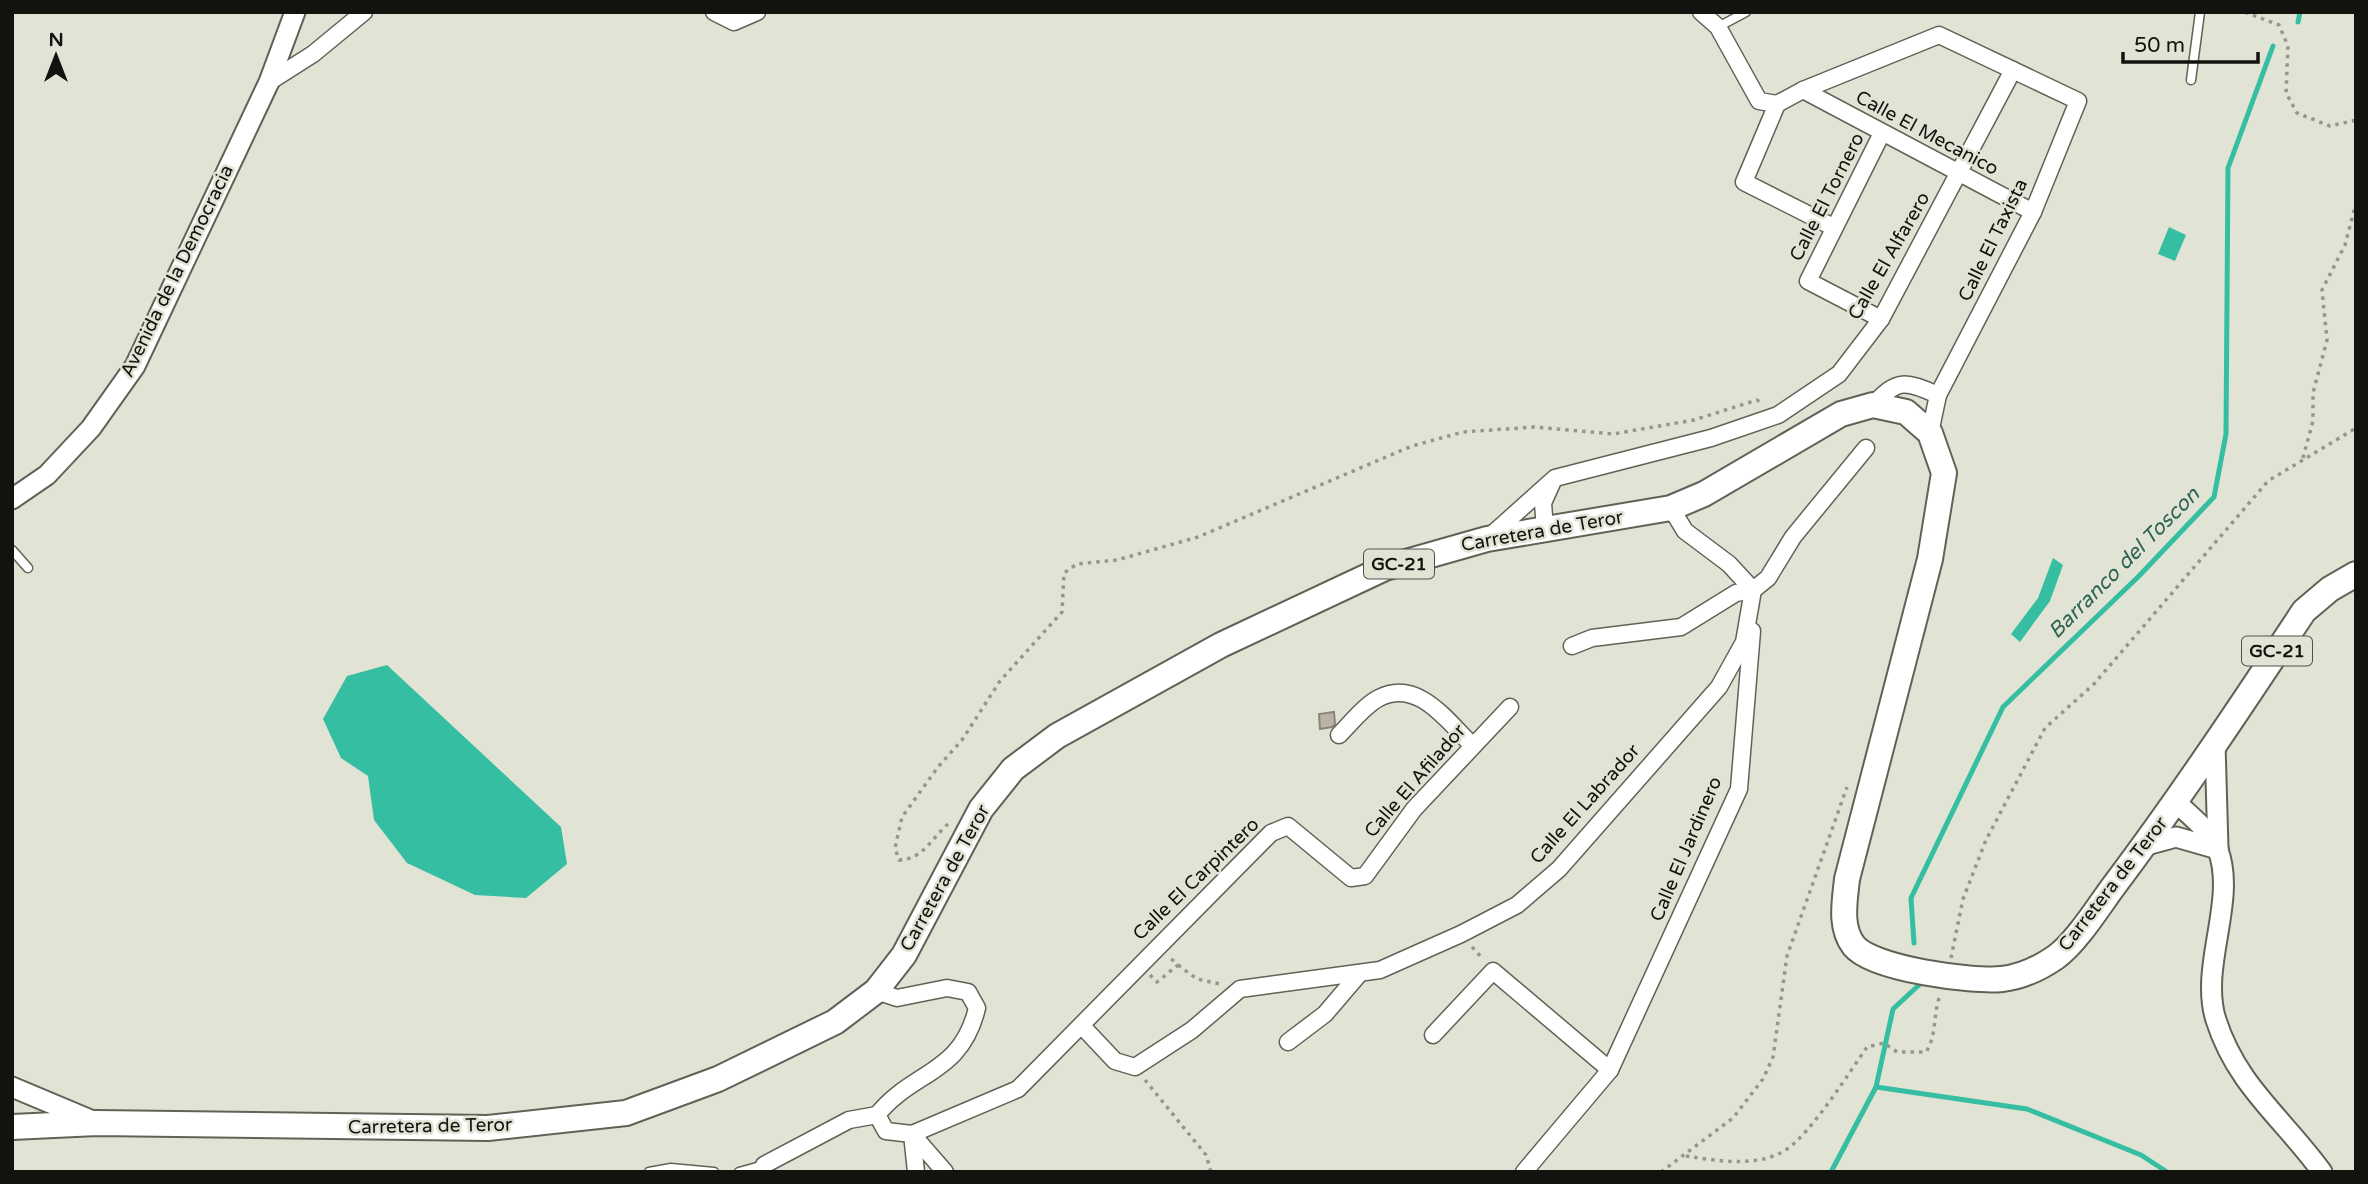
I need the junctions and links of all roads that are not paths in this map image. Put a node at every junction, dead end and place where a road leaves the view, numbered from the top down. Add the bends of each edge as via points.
1 (295, 12) edge
2 (364, 12) edge
3 (714, 12) edge
4 (757, 12) edge
5 (1701, 12) edge
6 (1746, 12) edge
7 (2200, 12) edge
8 (1728, 20) edge
9 (2013, 71) junction
10 (2191, 80) dead end
11 (269, 82) junction
12 (1802, 90) junction
13 (1777, 104) junction
14 (1882, 133) junction
15 (1961, 174) junction
16 (2033, 212) junction
17 (1833, 227) junction
18 (1881, 319) junction
19 (1938, 395) junction
20 (1873, 405) junction
21 (1930, 433) junction
22 (1866, 448) dead end
23 (1555, 478) junction
24 (12, 499) edge
25 (1671, 508) junction
26 (1545, 529) junction
27 (1487, 539) junction
28 (12, 550) edge
29 (29, 568) dead end
30 (2356, 574) edge
31 (1753, 590) junction
32 (1572, 646) dead end
33 (1510, 707) dead end
34 (1339, 734) dead end
35 (2215, 744) junction
36 (1472, 745) junction
37 (2176, 802) junction
38 (2143, 846) junction
39 (2218, 849) junction
40 (1351, 878) joint
41 (1360, 973) junction
42 (876, 991) junction
43 (1082, 1026) junction
44 (1433, 1035) dead end
45 (1288, 1042) dead end
46 (1610, 1070) junction
47 (12, 1087) edge
48 (877, 1115) junction
49 (97, 1123) junction
50 (12, 1127) edge
51 (912, 1135) junction
52 (764, 1165) joint
53 (649, 1172) edge
54 (714, 1172) edge
55 (739, 1172) edge
56 (916, 1172) edge
57 (945, 1172) edge
58 (1524, 1172) edge
59 (2322, 1172) edge

1 - 11 street, Avenida de la Democracia
2 - 11 street via 313,54
3 - 4 street via 734,22
5 - 8 street
6 - 8 lane
7 - 10 lane
8 - 13 street via 1759,101
9 - 12 street via 1939,35
9 - 15 street, Calle El Alfarero
9 - 16 street, Calle El Taxista via 2078,101
11 - 24 street, Avenida de la Democracia via 135,366 91,428 47,475
12 - 13 street
12 - 14 street, Calle El Mecanico
13 - 17 street via 1744,183
14 - 15 street, Calle El Mecanico
14 - 17 street, Calle El Tornero
15 - 16 street, Calle El Mecanico
15 - 18 street, Calle El Alfarero
16 - 19 street, Calle El Taxista
17 - 18 street, Calle El Tornero via 1808,281
18 - 23 street, Calle El Alfarero via 1839,374 1777,415 1712,438
19 - 20 street via 1909,383 1891,385
19 - 21 street, Calle El Taxista
20 - 21 main road, Carretera de Teror / GC-21 via 1906,412
20 - 25 main road, Carretera de Teror / GC-21 via 1841,414 1704,494
21 - 38 main road, Carretera de Teror / GC-21 via 1944,473 1930,559 1847,879 1843,918 1854,946 1875,960 1948,975 2001,979 2027,974 2058,956
22 - 31 street via 1793,537 1768,578
23 - 26 street via 1543,503
23 - 27 street, Calle El Alfarero
25 - 26 main road, Carretera de Teror / GC-21
25 - 31 street via 1685,531 1730,564
26 - 27 main road, Carretera de Teror / GC-21
27 - 42 main road, Carretera de Teror / GC-21 via 1385,568 1221,645 1057,736 1013,769 981,809 904,955
28 - 29 lane
30 - 35 main road, Carretera de Teror / GC-21 via 2304,611
31 - 32 street via 1736,593 1681,627 1592,638
31 - 41 street, Calle El Labrador via 1744,642 1719,687 1559,869 1517,905 1380,970
31 - 46 street, Calle El Jardinero via 1752,660 1739,789
33 - 36 street, Calle El Afilador
34 - 36 street via 1378,698 1400,691 1426,700
35 - 37 main road, Carretera de Teror / GC-21
35 - 39 street
36 - 40 street, Calle El Afilador via 1414,809 1365,876
37 - 38 main road, Carretera de Teror / GC-21
37 - 39 street
38 - 39 street via 2176,838
39 - 59 street via 2222,868 2213,971 2215,1016 2229,1058
40 - 43 street, Calle El Carpintero via 1288,826 1271,833
41 - 43 street, Calle El Labrador via 1240,989 1192,1030 1135,1066 1115,1061
41 - 45 street via 1325,1014
42 - 48 street via 897,998 947,988 968,992 977,1008 971,1033 947,1063 887,1102
42 - 49 main road, Carretera de Teror / GC-21 via 835,1022 718,1079 626,1113 488,1128
43 - 51 street via 1018,1089
44 - 46 street via 1493,971
46 - 58 street, Calle El Jardinero
47 - 49 street
48 - 51 street via 886,1131
48 - 52 street via 849,1120
49 - 50 main road, Carretera de Teror / GC-21
51 - 56 street
51 - 57 street
52 - 55 lane
53 - 54 lane via 671,1168

